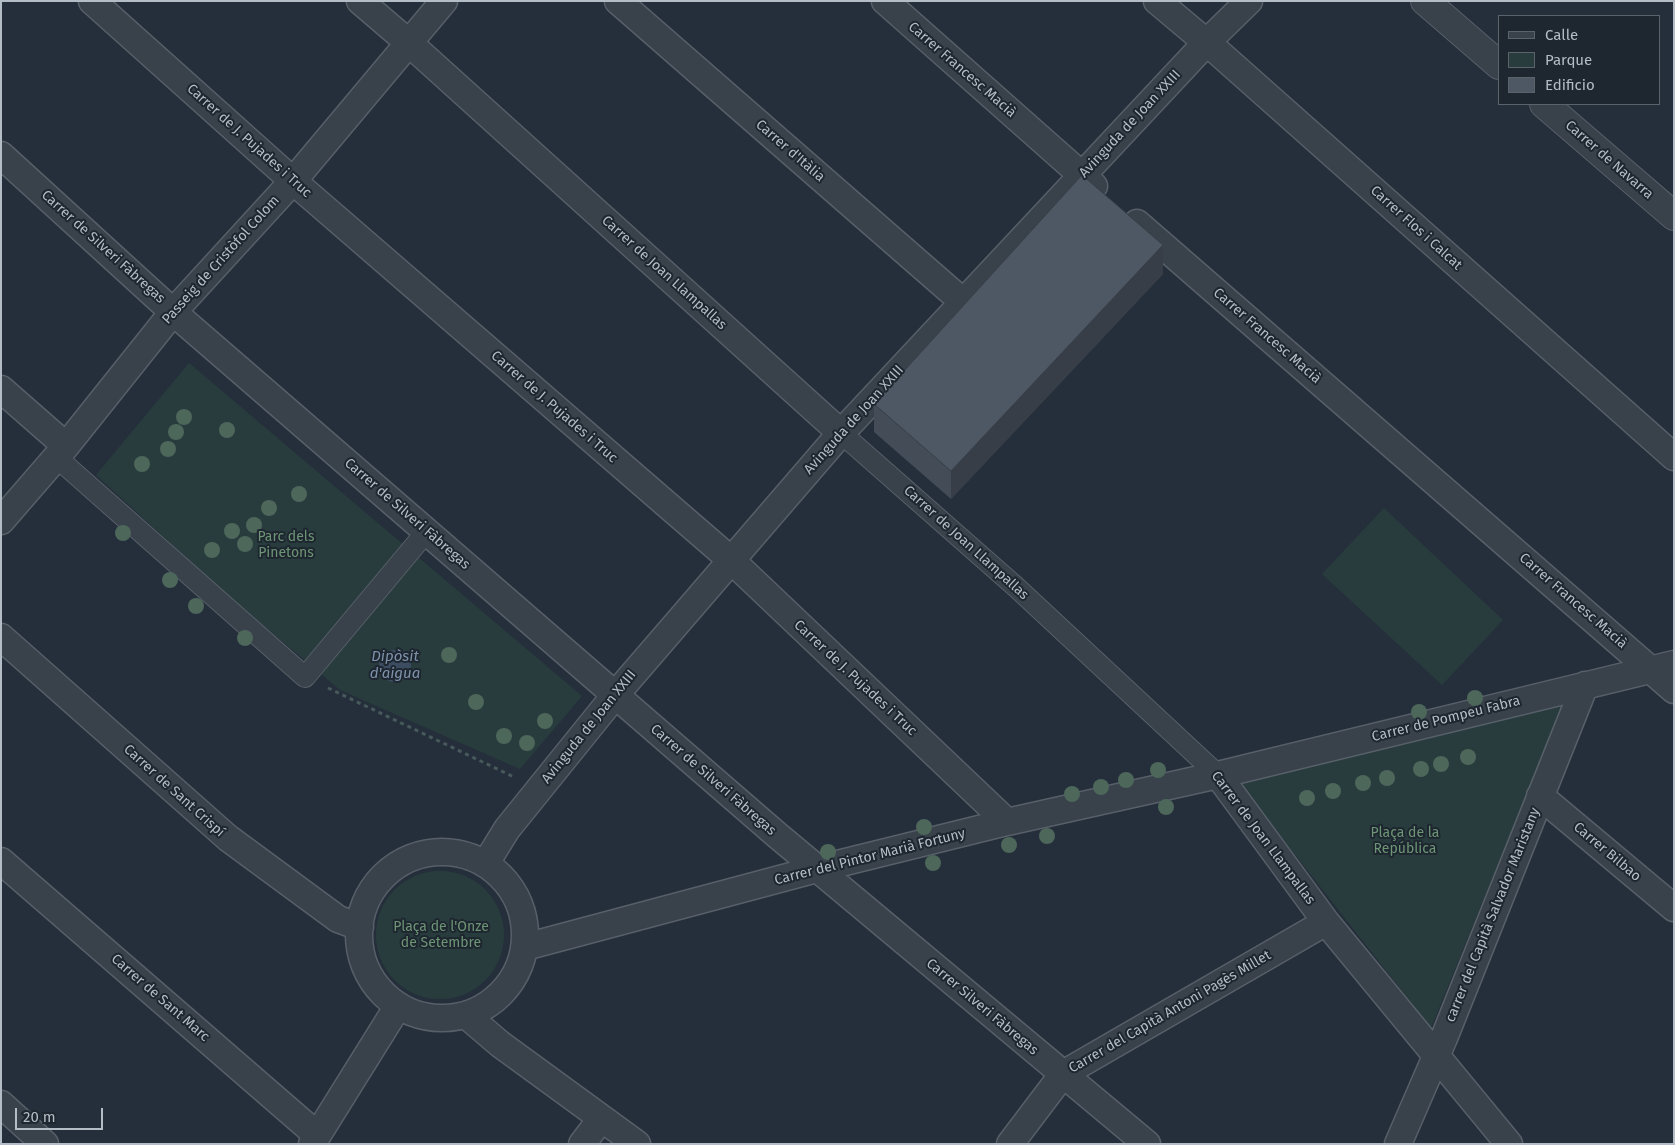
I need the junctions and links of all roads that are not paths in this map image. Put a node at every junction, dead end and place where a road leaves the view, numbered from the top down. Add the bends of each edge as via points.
1 (92, 1) edge
2 (360, 1) edge
3 (444, 1) edge
4 (618, 1) edge
5 (885, 1) edge
6 (1158, 1) edge
7 (1249, 1) edge
8 (1425, 1) edge
9 (1206, 43) junction
10 (409, 44) junction
11 (1498, 63) edge
12 (1545, 105) edge
13 (1, 155) edge
14 (1082, 176) junction
15 (293, 181) junction
16 (1674, 216) edge
17 (962, 301) junction
18 (174, 312) junction
19 (1, 389) edge
20 (841, 432) junction
21 (61, 451) junction
22 (1674, 457) edge
23 (1, 521) edge
24 (426, 531) junction
25 (731, 560) junction
26 (1, 637) edge
27 (1662, 666) edge
28 (1585, 686) junction
29 (1674, 690) edge
30 (616, 694) junction
31 (1218, 775) junction
32 (1540, 796) junction
33 (1008, 822) junction
34 (1, 861) edge
35 (486, 863) junction
36 (817, 869) junction
37 (1674, 908) edge
38 (1326, 922) junction
39 (360, 927) junction
40 (525, 948) junction
41 (398, 1006) junction
42 (466, 1014) junction
43 (1437, 1056) junction
44 (1063, 1074) junction
45 (1, 1104) edge
46 (601, 1119) junction
47 (315, 1140) edge
48 (45, 1144) edge
49 (582, 1144) edge
50 (637, 1144) edge
51 (1010, 1144) edge
52 (1147, 1144) edge
53 (1398, 1144) edge
54 (1510, 1144) edge

1 - 15 street, Carrer de J. Pujades i Truc
2 - 10 street, Carrer de Joan Llampallas
3 - 10 street, Passeig de Cristòfol Colom
4 - 17 street, Carrer d'Itàlia
5 - 14 street, Carrer Francesc Macià
6 - 9 street, Carrer Flos i Calcat
7 - 9 street, Avinguda de Joan XXIII
8 - 11 street
9 - 14 street, Avinguda de Joan XXIII
9 - 22 street, Carrer Flos i Calcat
10 - 15 street, Passeig de Cristòfol Colom
10 - 20 street, Carrer de Joan Llampallas
12 - 16 street, Carrer de Navarra
13 - 18 street, Carrer de Silveri Fàbregas
14 - 17 street, Avinguda de Joan XXIII
14 - 27 street, Carrer Francesc Macià
15 - 18 street, Passeig de Cristòfol Colom
15 - 25 street, Carrer de J. Pujades i Truc
17 - 20 street, Avinguda de Joan XXIII
18 - 21 street, Passeig de Cristòfol Colom
18 - 24 street, Carrer de Silveri Fàbregas
19 - 21 street
20 - 25 street, Avinguda de Joan XXIII
20 - 31 street, Carrer de Joan Llampallas via 1016,587
21 - 23 street, Passeig de Cristòfol Colom
21 - 24 street via 305,677
24 - 30 street, Carrer de Silveri Fàbregas
25 - 30 street, Avinguda de Joan XXIII
25 - 33 street, Carrer de J. Pujades i Truc
26 - 39 street, Carrer de Sant Crispí via 228,838 338,919
27 - 28 street, Carrer de Pompeu Fabra
27 - 29 street, Carrer Francesc Macià
28 - 31 street, Carrer de Pompeu Fabra
28 - 32 street, carrer del Capità Salvador Maristany
30 - 35 street, Avinguda de Joan XXIII via 507,829
30 - 36 street, Carrer de Silveri Fàbregas
31 - 33 street, Carrer del Pintor Marià Fortuny
31 - 38 street, Carrer de Joan Llampallas
32 - 37 street, Carrer Bilbao
32 - 43 street, carrer del Capità Salvador Maristany
33 - 36 street, Carrer del Pintor Marià Fortuny
34 - 47 street, Carrer de Sant Marc
35 - 39 street via 472,855 441,851 419,854 397,864 380,879 367,898
35 - 40 street via 505,879 518,899 525,923
36 - 40 street, Carrer del Pintor Marià Fortuny
36 - 44 street, Carrer Silveri Fàbregas
38 - 43 street, Carrer de Joan Llampallas
38 - 44 street, Carrer del Capità Antoni Pagès Millet
39 - 41 street via 363,961 385,995
40 - 42 street via 517,972 502,993 482,1008
41 - 42 street via 433,1018
41 - 47 street
42 - 46 street via 500,1044
43 - 53 street, carrer del Capità Salvador Maristany
43 - 54 street, Carrer de Joan Llampallas
44 - 51 street, Carrer del Capità Antoni Pagès Millet
44 - 52 street, Carrer Silveri Fàbregas
45 - 48 street
46 - 49 street
46 - 50 street

